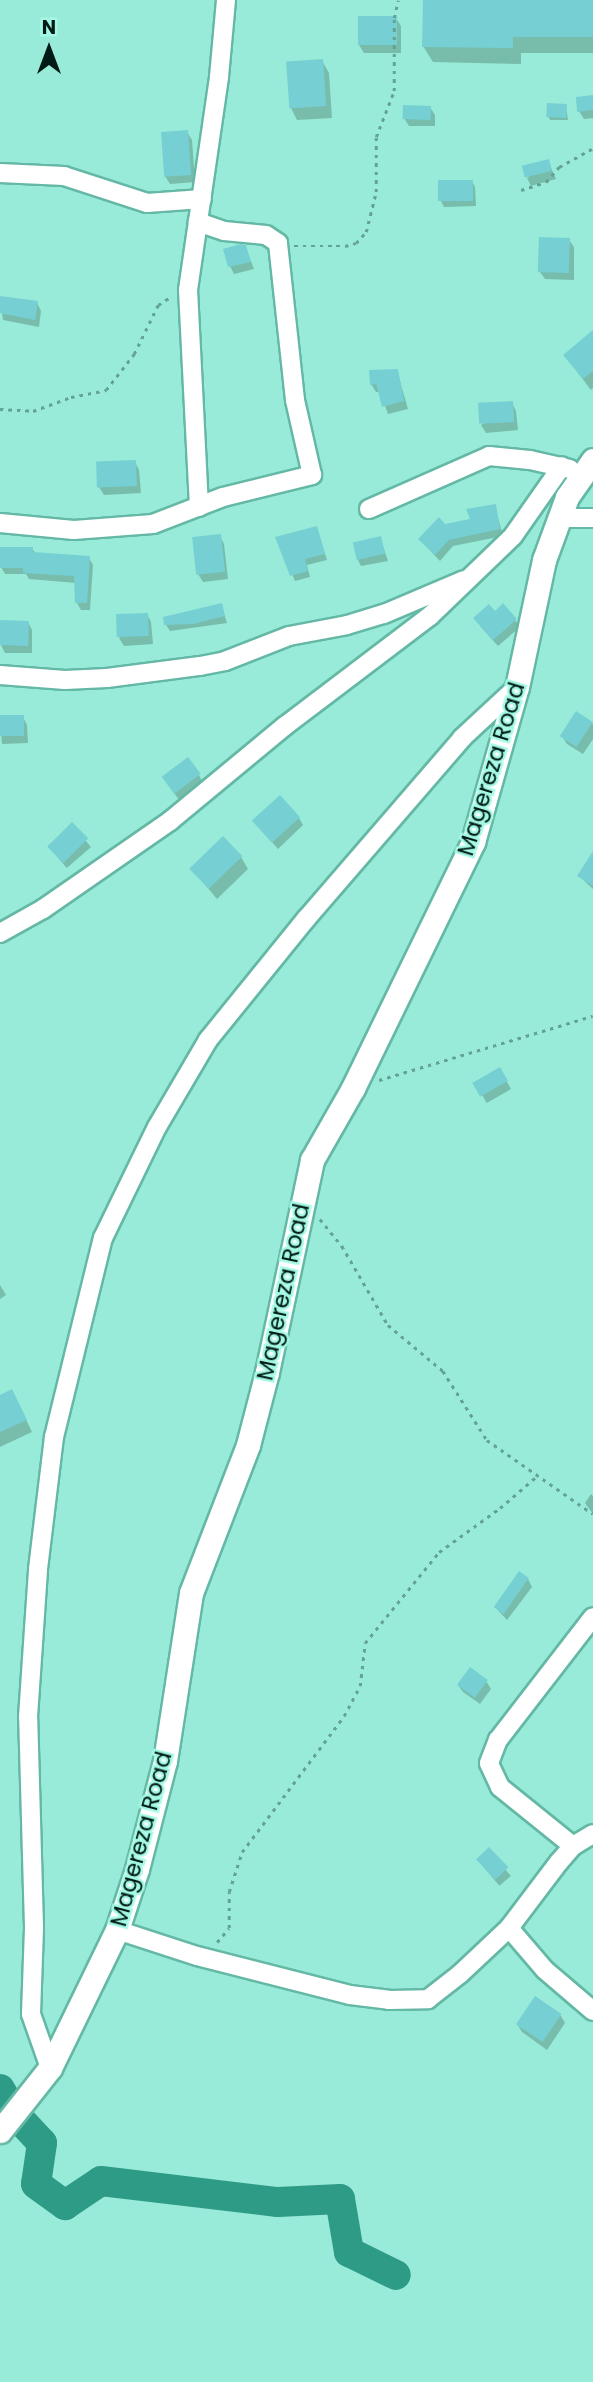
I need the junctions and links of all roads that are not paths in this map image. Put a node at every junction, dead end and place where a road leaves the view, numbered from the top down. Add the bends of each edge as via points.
1 (226, 0) edge
2 (0, 173) edge
3 (202, 199) junction
4 (198, 222) junction
5 (579, 467) edge
6 (199, 507) junction
7 (369, 509) dead end
8 (558, 518) junction
9 (593, 518) edge
10 (0, 523) edge
11 (470, 578) junction
12 (0, 675) edge
13 (517, 687) junction
14 (0, 933) edge
15 (593, 1617) edge
16 (593, 1835) edge
17 (573, 1846) junction
18 (509, 1928) junction
19 (117, 1930) junction
20 (593, 2011) edge
21 (50, 2068) junction
22 (0, 2131) edge

1 - 3 street
2 - 3 street via 64,176 147,203
3 - 4 street
4 - 6 street via 188,290
4 - 6 street via 224,231 269,236 279,246 295,400 313,475
5 - 7 street via 489,456
5 - 8 street, Magereza Road
5 - 11 street
6 - 10 street via 139,526 74,530
8 - 9 street
8 - 13 street, Magereza Road via 544,560
11 - 12 street via 384,614 289,636 225,661 107,678
11 - 14 street via 430,616 170,821 43,909
13 - 19 street, Magereza Road via 473,842 353,1088 312,1160 248,1445 191,1593 165,1761
13 - 21 street via 462,738 208,1040 157,1127 103,1238 54,1437 38,1569 28,1717 34,1927 31,2014
15 - 17 street via 498,1740 489,1763 500,1787
16 - 17 street
17 - 18 street
18 - 19 street via 441,1991 417,2000 350,1995 197,1956
18 - 20 street via 545,1970
19 - 21 street, Magereza Road
21 - 22 street, Magereza Road

